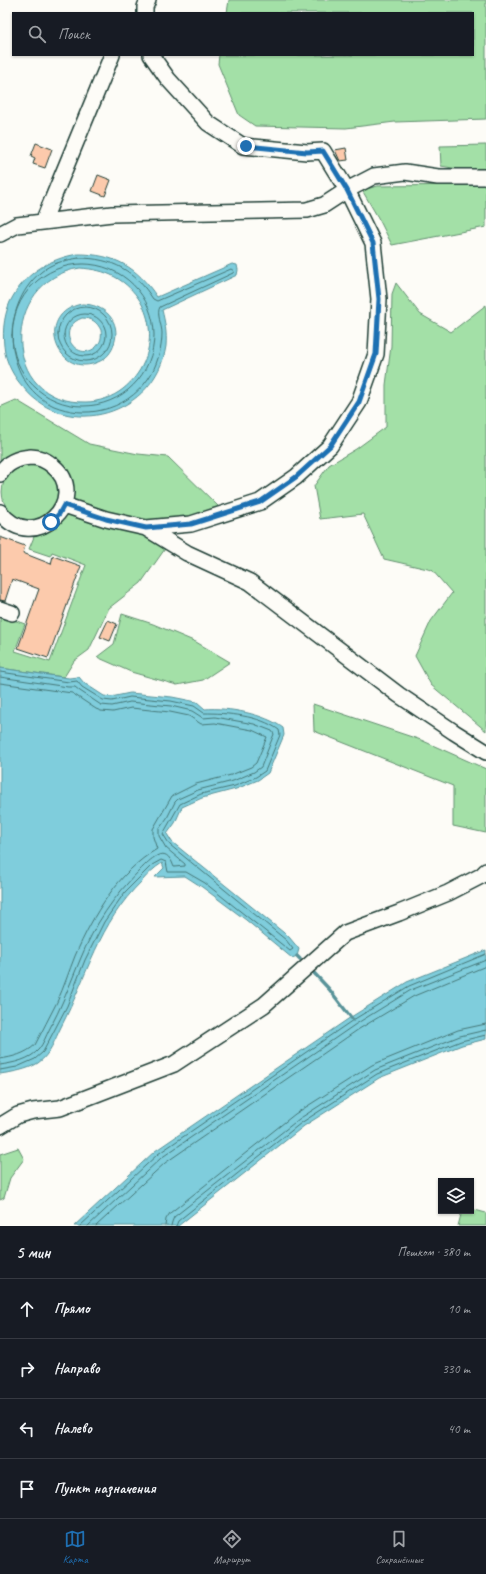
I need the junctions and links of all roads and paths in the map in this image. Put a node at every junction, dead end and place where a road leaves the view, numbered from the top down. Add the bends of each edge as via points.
1 (112, 56) edge
2 (152, 56) edge
3 (486, 177) edge
4 (347, 190) junction
5 (43, 222) junction
6 (0, 234) edge
7 (0, 474) edge
8 (64, 505) junction
9 (0, 512) edge
10 (146, 528) junction
11 (486, 752) edge
12 (486, 871) edge
13 (0, 1126) edge

1 - 5 street
2 - 4 street via 168,79 208,123 243,146 323,151
3 - 4 street via 438,177 405,172 374,176
4 - 5 street via 324,205 307,210 112,214
4 - 10 street via 373,243 379,299 376,354 359,402 330,446 296,477 260,502 191,524
5 - 6 street via 17,225
7 - 8 street via 12,462 23,458 36,457 48,461 64,480
8 - 9 street via 51,522 29,529 18,527
8 - 10 street via 106,519
10 - 11 street via 187,552 250,582 399,695
12 - 13 street via 448,893 345,933 264,1005 174,1064 60,1108 18,1115

